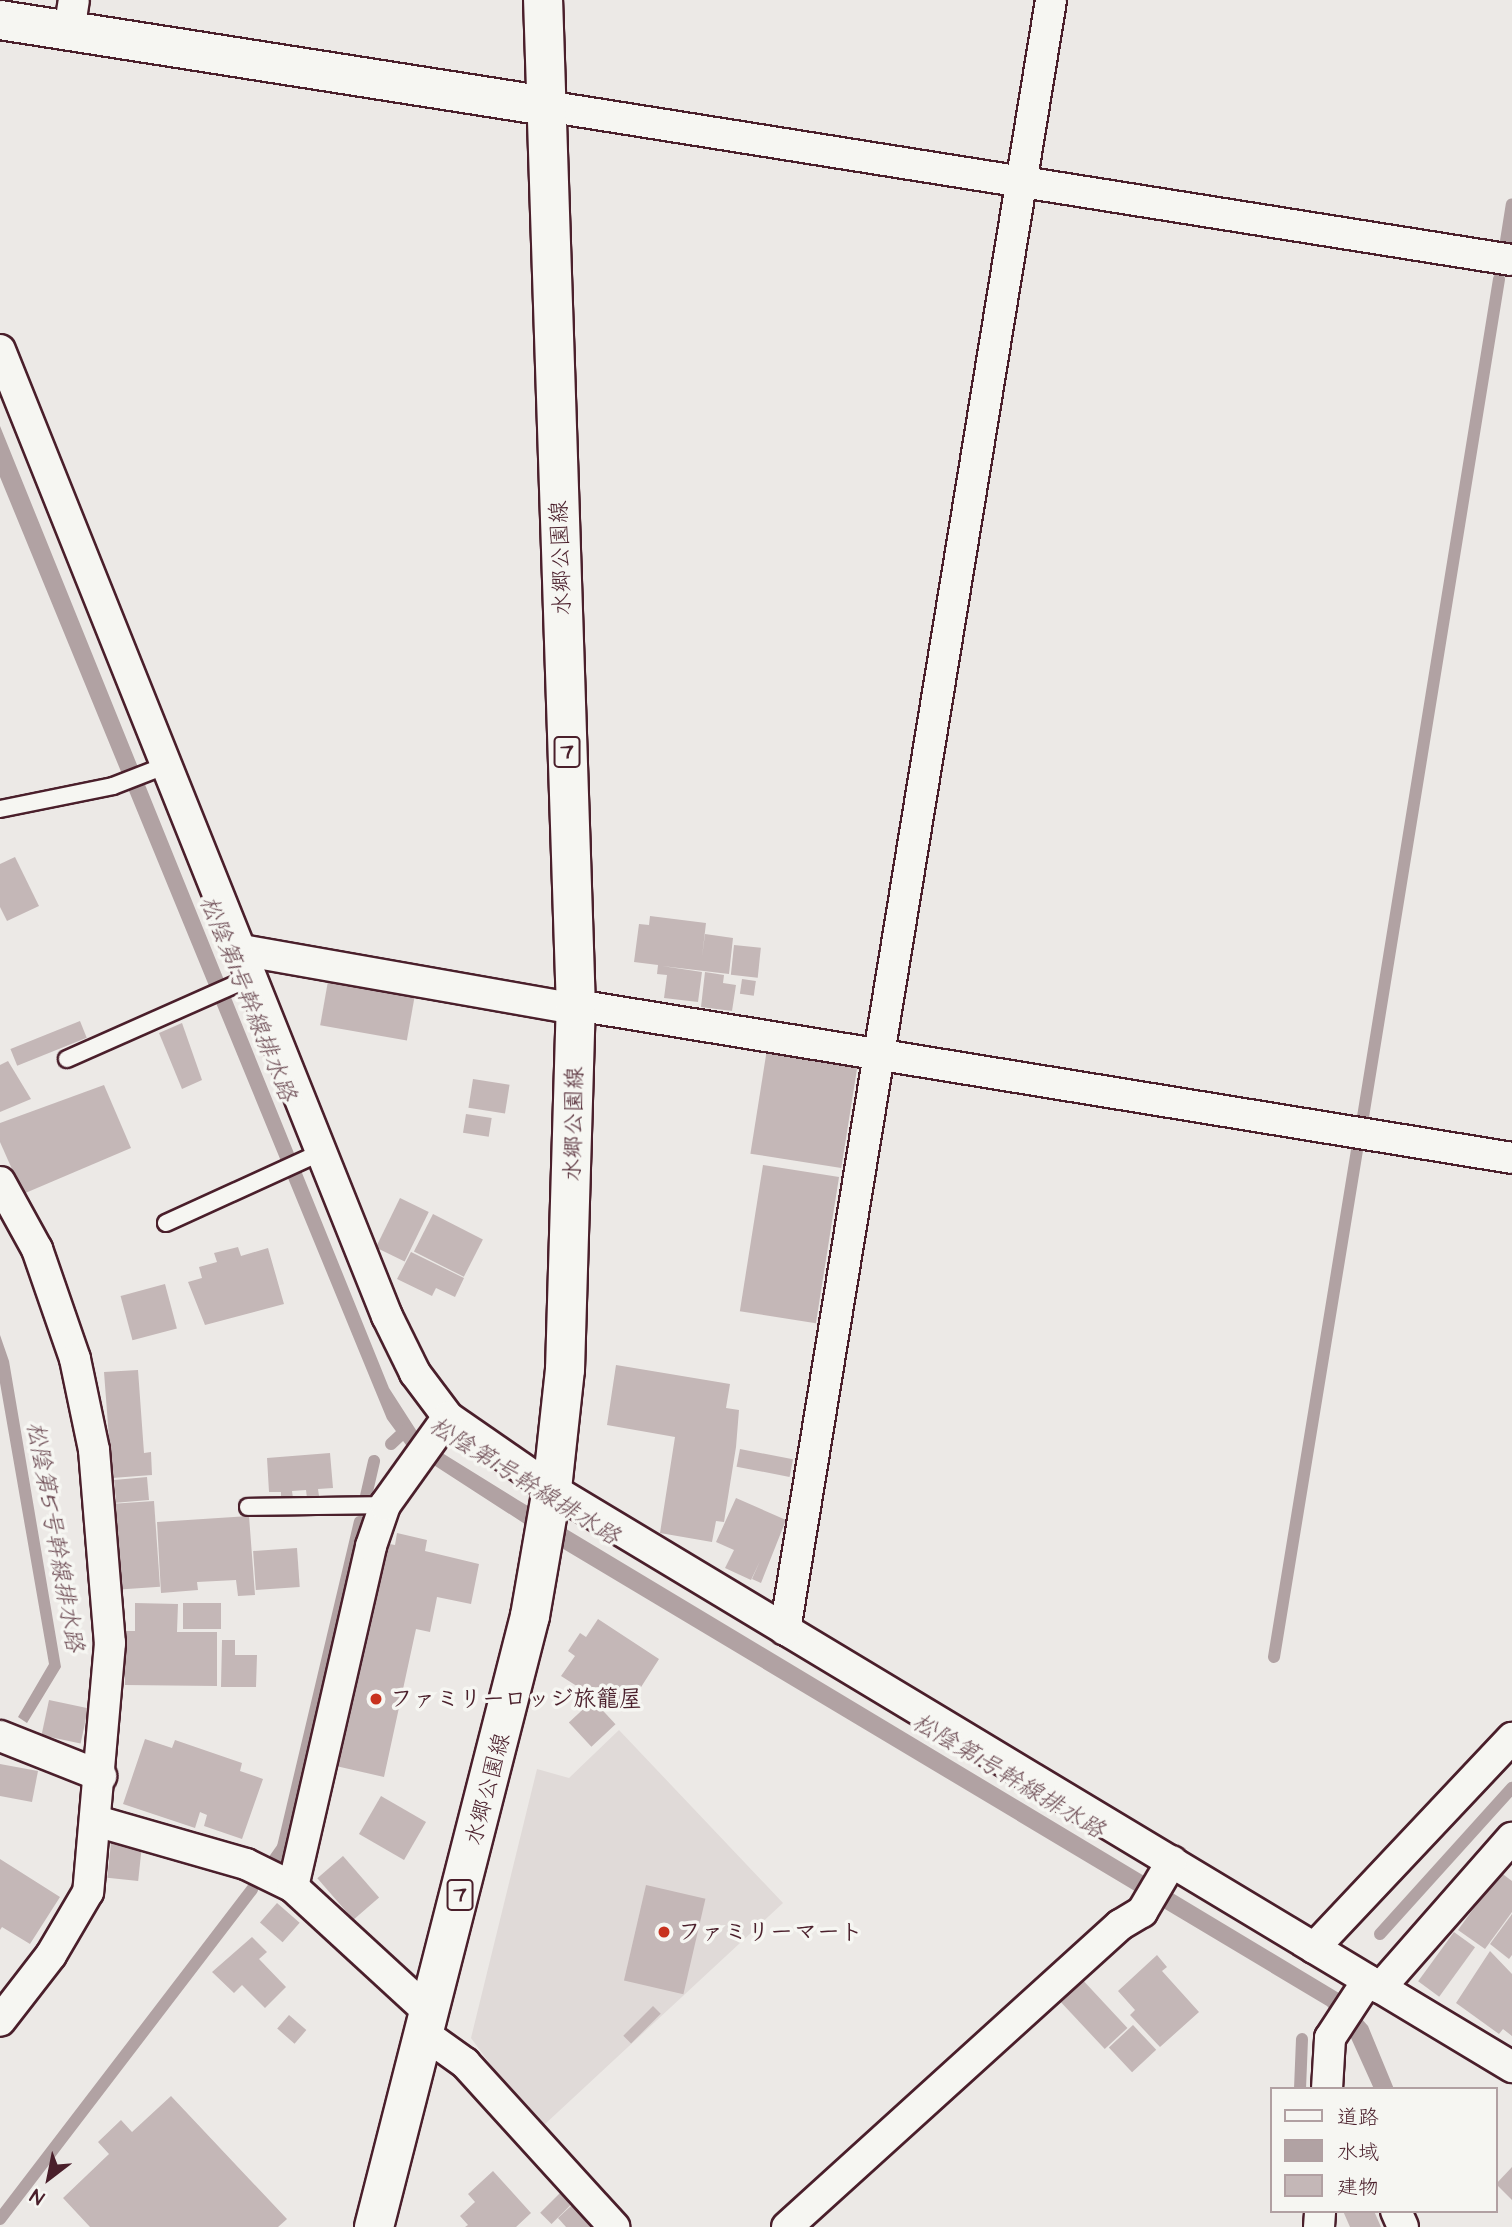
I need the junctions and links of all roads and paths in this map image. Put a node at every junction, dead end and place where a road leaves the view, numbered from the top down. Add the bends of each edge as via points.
1 (543, 0) edge
2 (1051, 0) edge
3 (71, 15) edge
4 (0, 20) edge
5 (546, 106) junction
6 (1023, 179) junction
7 (1512, 260) edge
8 (0, 350) edge
9 (161, 767) junction
10 (0, 809) edge
11 (241, 950) junction
12 (246, 980) junction
13 (576, 1007) junction
14 (876, 1054) junction
15 (66, 1059) dead end
16 (317, 1155) junction
17 (1512, 1158) edge
18 (0, 1182) edge
19 (166, 1223) dead end
20 (443, 1424) junction
21 (551, 1496) junction
22 (385, 1505) junction
23 (248, 1507) dead end
24 (785, 1630) junction
25 (0, 1736) edge
26 (1512, 1738) edge
27 (101, 1776) junction
28 (96, 1821) junction
29 (1512, 1838) edge
30 (1169, 1867) junction
31 (293, 1887) junction
32 (1314, 1948) junction
33 (1368, 1988) junction
34 (0, 2021) edge
35 (426, 2022) junction
36 (1333, 2040) junction
37 (1512, 2067) edge
38 (1327, 2087) edge
39 (1345, 2087) edge
40 (374, 2227) edge
41 (614, 2227) edge
42 (787, 2227) edge

1 - 5 main road, 水郷公園線 / 7
2 - 6 street
3 - 4 main road
3 - 5 main road
5 - 6 street
5 - 13 main road, 水郷公園線 / 7
6 - 7 street
6 - 14 street
8 - 9 street
9 - 10 lane via 113,786
9 - 11 street
11 - 12 street
11 - 13 street
12 - 15 lane
12 - 16 street
13 - 14 street
13 - 21 main road, 水郷公園線 / 7 via 572,1253
14 - 17 street
14 - 24 street
16 - 19 lane
16 - 20 street via 387,1316
18 - 27 street via 37,1249 75,1359 94,1450 110,1643
20 - 21 street
20 - 22 street
21 - 24 street
21 - 35 main road, 水郷公園線 / 7 via 500,1744
22 - 23 lane
22 - 31 street via 371,1546
24 - 30 street
25 - 27 street
26 - 32 street
27 - 28 street
28 - 31 street via 246,1864
28 - 34 street via 88,1892 51,1955
29 - 33 street
30 - 32 street
30 - 42 street via 1145,1907
31 - 35 street
32 - 33 street
33 - 36 street
33 - 37 street
35 - 40 main road, 水郷公園線 / 7
35 - 41 street
36 - 38 street
36 - 39 street

